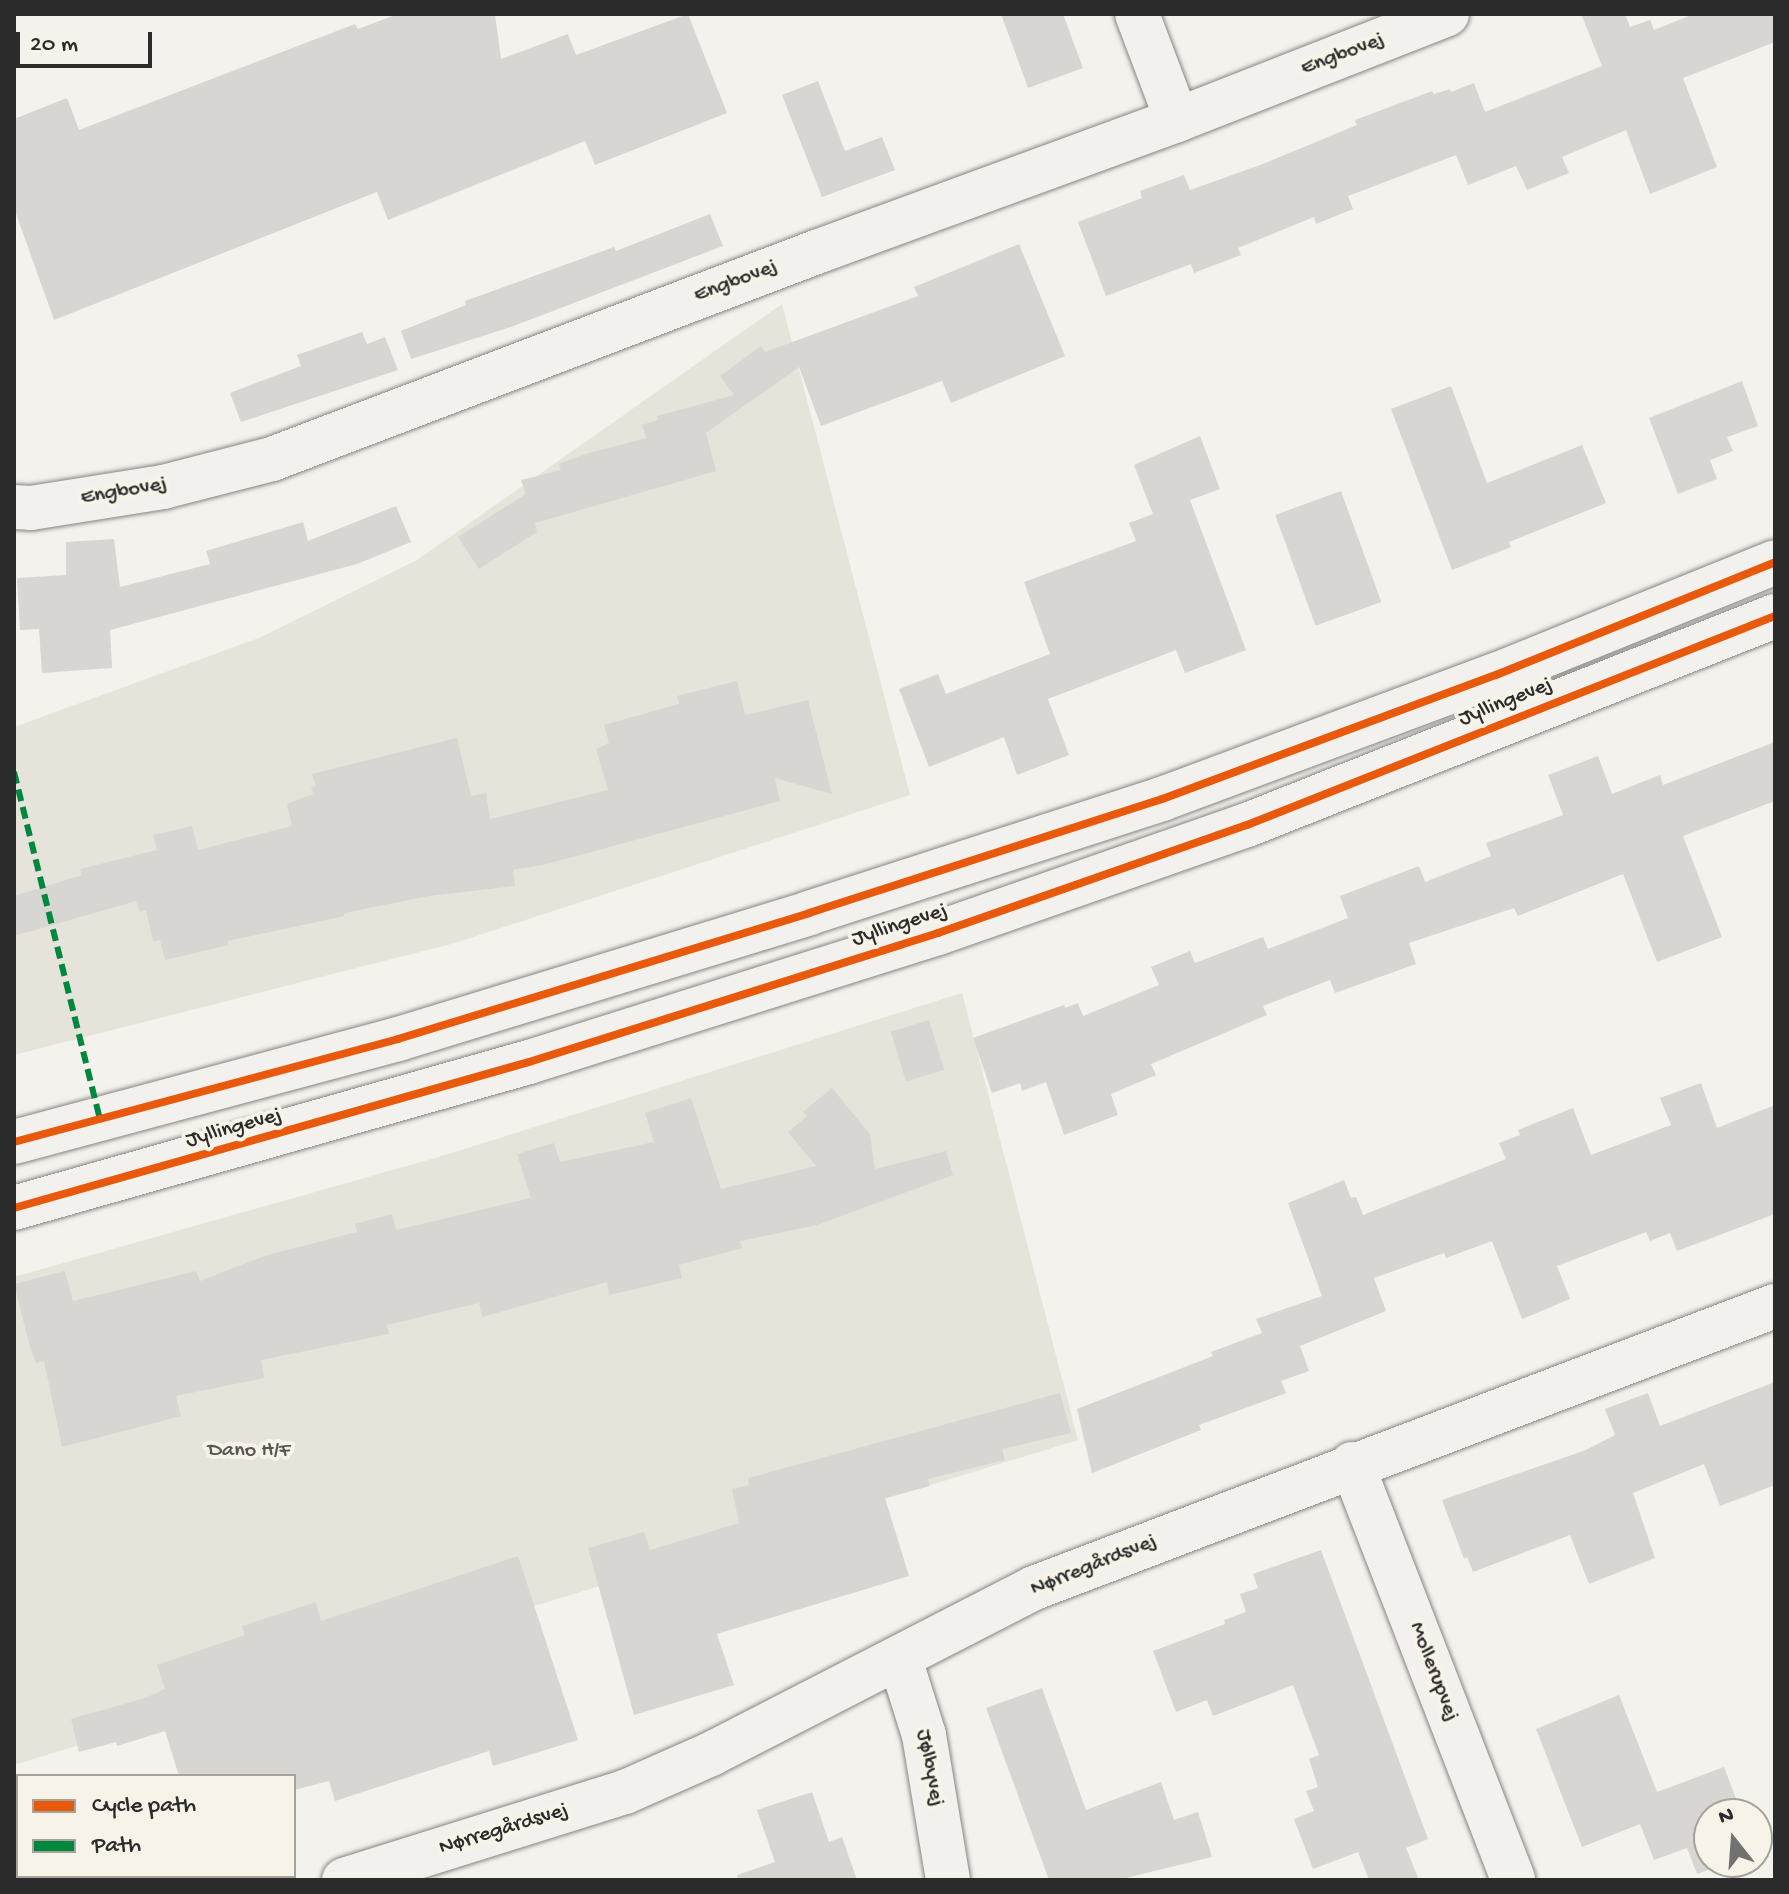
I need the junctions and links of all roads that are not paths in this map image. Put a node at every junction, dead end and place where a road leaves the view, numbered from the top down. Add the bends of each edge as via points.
1 (1137, 14) edge
2 (1447, 14) edge
3 (1177, 120) junction
4 (14, 507) edge
5 (1775, 562) edge
6 (1775, 616) edge
7 (14, 1142) edge
8 (14, 1208) edge
9 (1775, 1306) edge
10 (1352, 1464) junction
11 (900, 1659) junction
12 (429, 1867) edge
13 (344, 1880) edge
14 (948, 1880) edge
15 (1513, 1880) edge

1 - 3 street
2 - 3 street, Engbovej
3 - 4 street, Engbovej via 272,459 163,487
5 - 7 street, Jyllingevej via 1496,675 1162,799 398,1039
6 - 8 street, Jyllingevej via 1247,825 938,933 529,1062
9 - 10 street, Nørregårdsvej
10 - 11 street, Nørregårdsvej via 1034,1588
10 - 15 street, Mollerupvej
11 - 12 street, Nørregårdsvej via 625,1792
11 - 14 street, Jølbyvej via 924,1735
12 - 13 street, Nørregårdsvej

